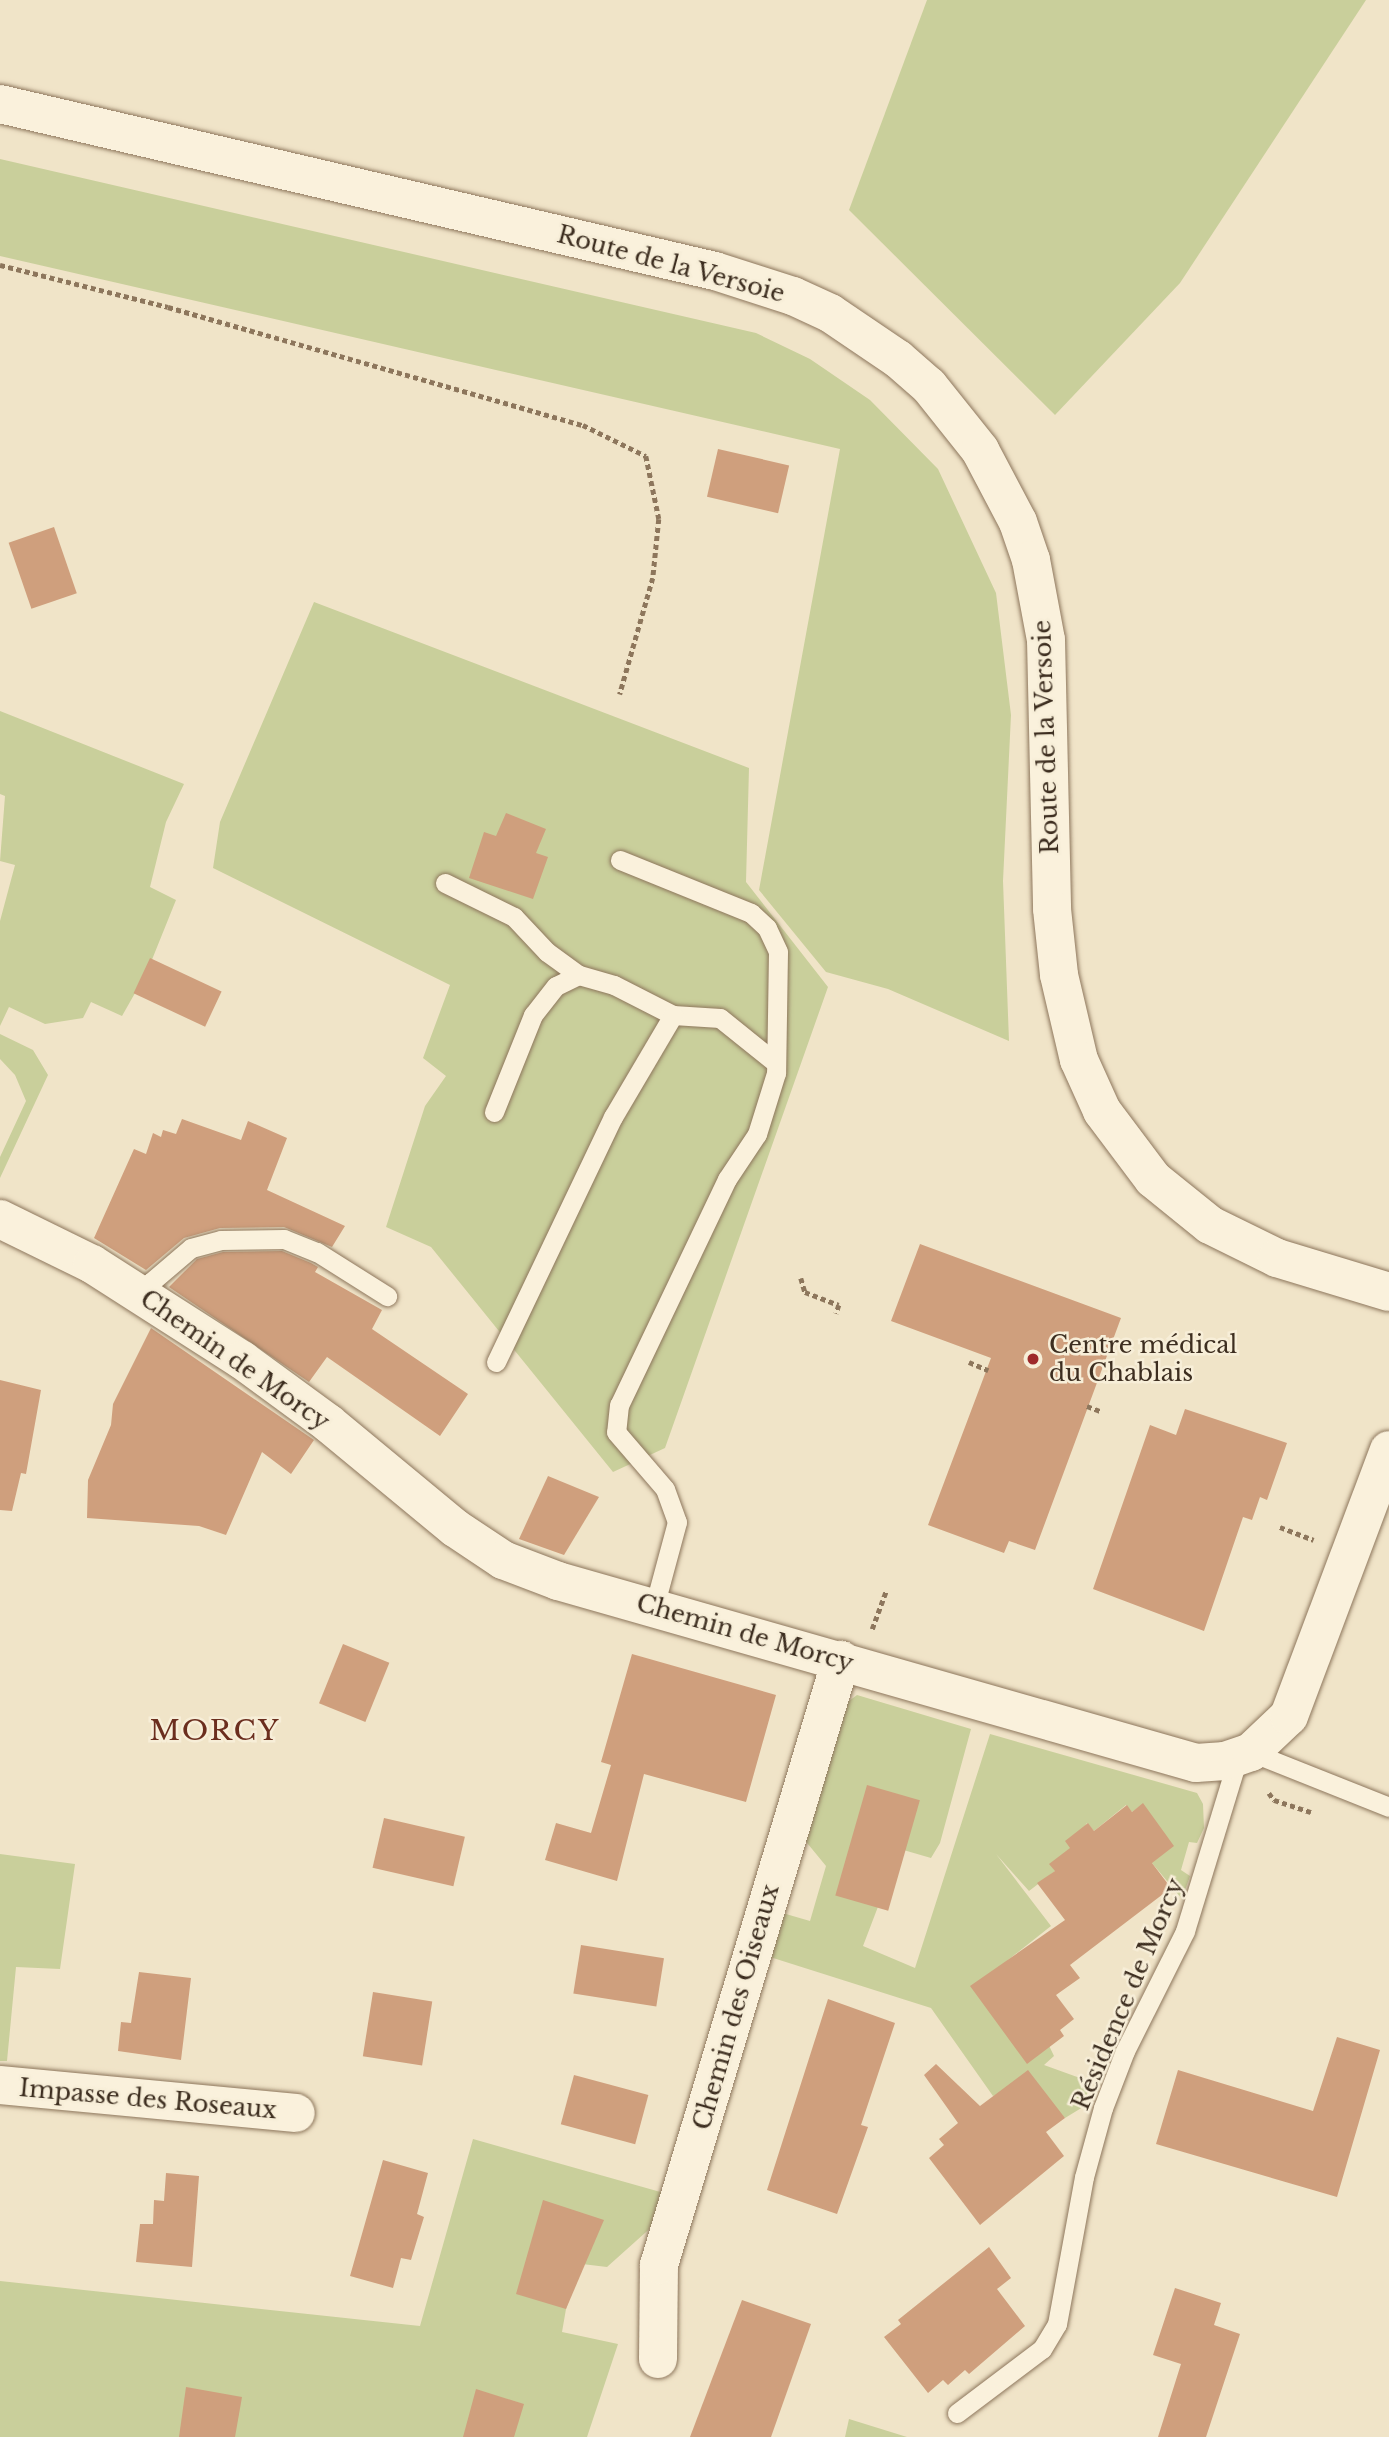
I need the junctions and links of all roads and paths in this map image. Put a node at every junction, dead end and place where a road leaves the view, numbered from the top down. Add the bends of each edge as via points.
1 (0, 104) edge
2 (0, 265) edge
3 (620, 694) dead end
4 (620, 860) dead end
5 (445, 883) dead end
6 (579, 975) junction
7 (673, 1015) junction
8 (776, 1063) junction
9 (494, 1112) dead end
10 (0, 1219) edge
11 (802, 1278) dead end
12 (1389, 1292) edge
13 (142, 1295) junction
14 (387, 1296) dead end
15 (836, 1314) dead end
16 (496, 1362) dead end
17 (969, 1362) dead end
18 (988, 1370) dead end
19 (1087, 1406) dead end
20 (1100, 1411) dead end
21 (1389, 1450) edge
22 (886, 1591) dead end
23 (654, 1607) junction
24 (855, 1648) junction
25 (1245, 1755) junction
26 (1389, 1807) edge
27 (0, 2085) edge
28 (296, 2113) dead end
29 (658, 2359) dead end
30 (957, 2413) dead end

1 - 12 street, Route de la Versoie via 715,271 830,313 898,359 929,386 980,450 1018,522 1031,560 1046,640 1051,869 1059,975 1079,1060 1102,1111 1153,1179 1210,1225 1277,1258
2 - 3 path via 181,310 583,425 646,456 659,519 653,578
4 - 8 lane via 751,913 767,928 778,952
5 - 6 lane via 514,917 547,952
6 - 7 lane via 614,985
6 - 9 lane via 556,986 533,1015
7 - 8 lane via 720,1018
7 - 16 lane via 613,1117
8 - 23 lane via 757,1135 727,1179 619,1405 616,1432 665,1489 677,1522
10 - 13 street, Chemin de Morcy via 60,1246
11 - 15 path via 805,1292 839,1305
13 - 14 lane via 191,1248 221,1240 284,1239 317,1252
13 - 23 street, Chemin de Morcy via 286,1391 481,1547 530,1572
17 - 18 path
19 - 20 path
21 - 25 street via 1295,1704 1272,1737
22 - 24 path
23 - 24 street, Chemin de Morcy
24 - 25 street, Chemin de Morcy via 1182,1761 1211,1764
24 - 29 street, Chemin des Oiseaux via 659,2264
25 - 26 lane
25 - 30 lane, Résidence de Morcy via 1185,1931 1125,2051 1103,2108 1084,2177 1057,2324 1042,2348
27 - 28 street, Impasse des Roseaux

